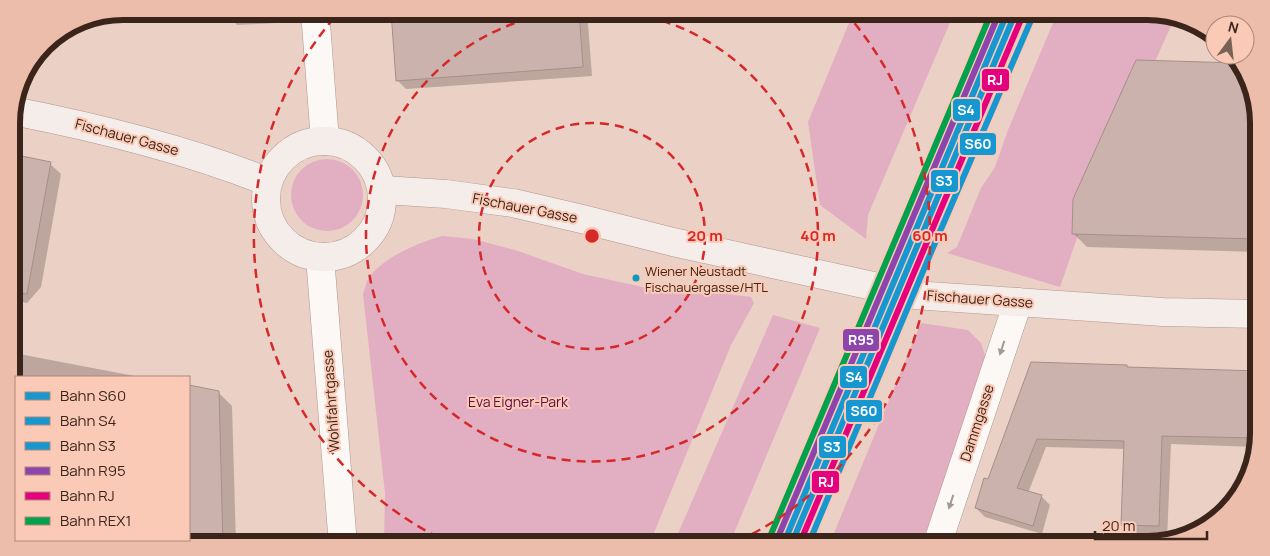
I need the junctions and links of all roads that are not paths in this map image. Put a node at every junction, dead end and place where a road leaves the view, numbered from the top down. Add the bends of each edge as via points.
1 (316, 20) edge
2 (21, 112) edge
3 (324, 141) junction
4 (268, 182) junction
5 (383, 190) junction
6 (320, 257) junction
7 (1018, 302) junction
8 (1250, 314) edge
9 (342, 536) edge
10 (940, 536) edge

1 - 3 street
2 - 4 main road, Fischauer Gasse via 173,148
3 - 4 main road via 304,144 287,154 274,168
3 - 5 main road via 341,143 359,153 373,167
4 - 6 main road via 268,216 275,231 286,244 302,253
5 - 6 main road via 380,216 374,230 359,246 339,255
5 - 7 main road, Fischauer Gasse via 513,203 914,295
6 - 9 street, Wohlfahrtgasse
7 - 8 main road, Fischauer Gasse via 1163,312
7 -> 10 street, Dammgasse

